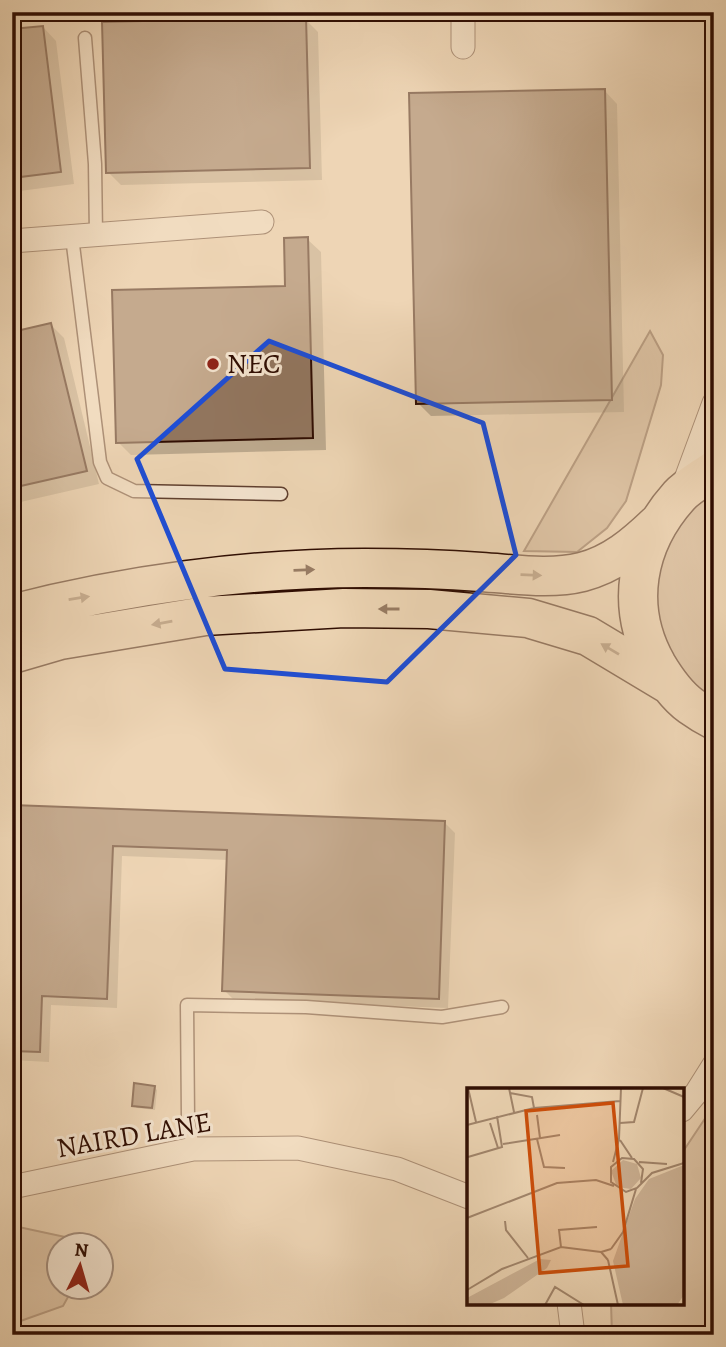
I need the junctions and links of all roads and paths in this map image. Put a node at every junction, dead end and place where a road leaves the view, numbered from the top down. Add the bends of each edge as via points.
1 (463, 12) edge
2 (85, 38) dead end
3 (463, 47) dead end
4 (262, 222) dead end
5 (96, 235) junction
6 (72, 237) junction
7 (12, 242) edge
8 (714, 403) edge
9 (714, 470) edge
10 (681, 493) junction
11 (281, 494) dead end
12 (657, 524) junction
13 (12, 614) edge
14 (12, 653) edge
15 (668, 684) junction
16 (714, 720) edge
17 (502, 1007) dead end
18 (714, 1065) edge
19 (684, 1108) edge
20 (193, 1149) junction
21 (12, 1187) edge
22 (467, 1196) edge
23 (569, 1305) edge
24 (573, 1335) edge

1 - 3 street
2 - 5 lane
4 - 5 street
5 - 6 street
6 - 7 street
6 - 11 lane via 100,462 107,478 134,491
8 - 10 street
9 - 10 highway
10 - 12 highway
13 -> 12 highway via 201,578 297,570 572,574 621,556
12 - 15 highway via 643,557 637,589 648,649
15 -> 14 highway via 578,632 528,618 429,609 344,608 205,616 60,640
15 - 16 highway via 690,706
17 - 20 lane via 442,1017 306,1007 187,1005 188,1118
18 - 19 street
20 - 21 street, NAIRD LANE
20 - 22 street, NAIRD LANE via 298,1149 397,1169
23 - 24 street

